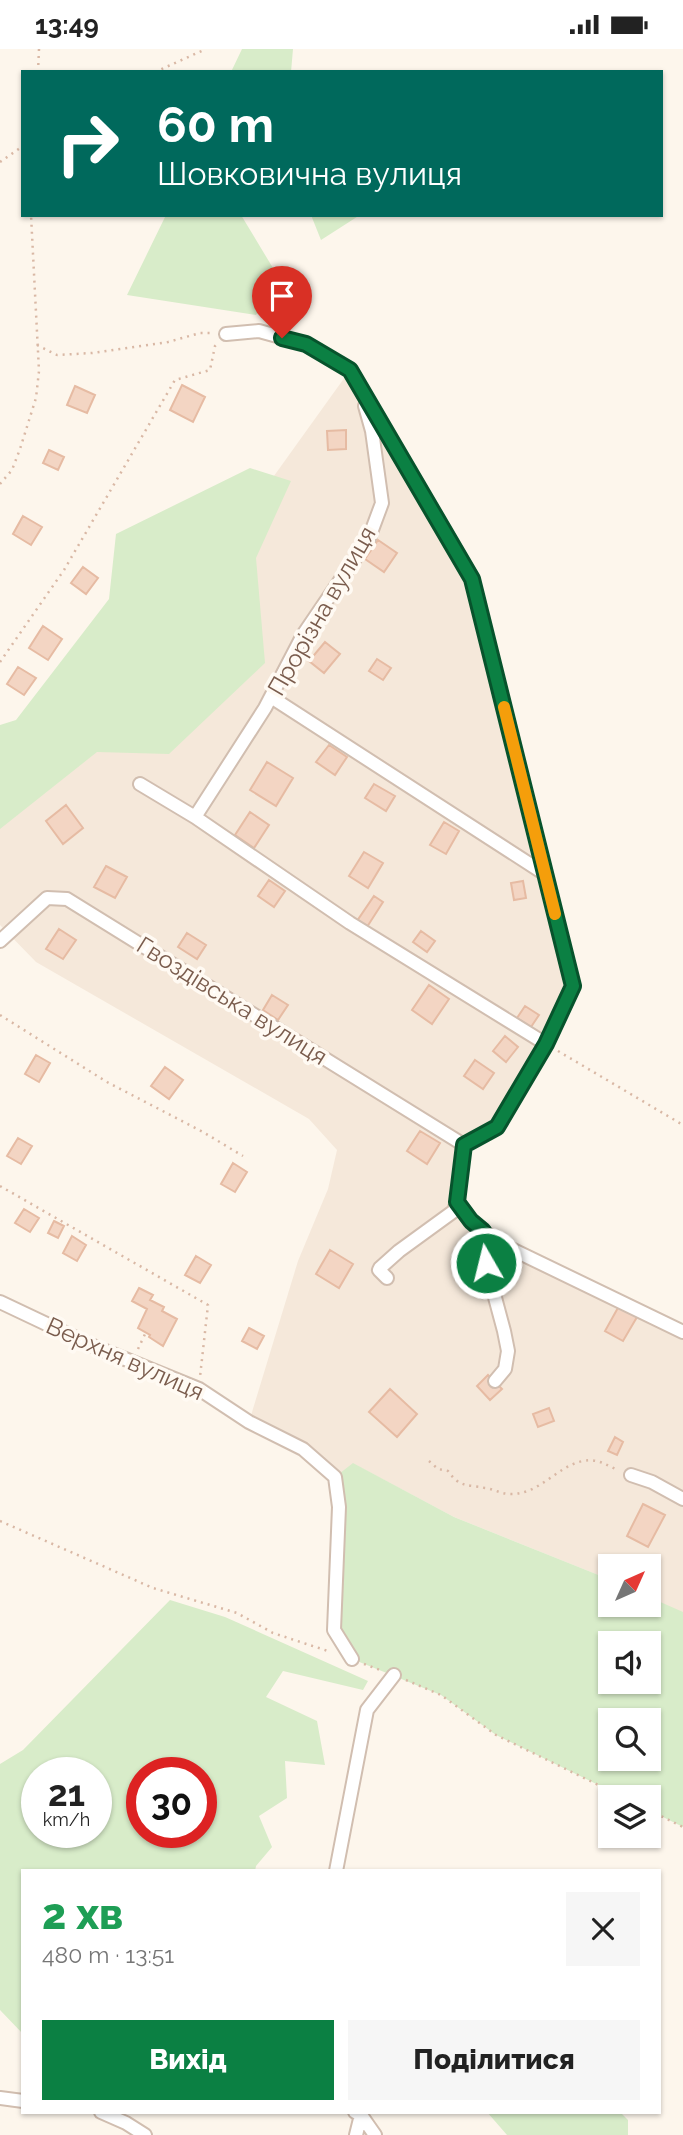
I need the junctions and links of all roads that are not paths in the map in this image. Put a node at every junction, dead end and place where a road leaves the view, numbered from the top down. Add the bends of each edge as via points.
1 (226, 334) road end
2 (360, 388) junction
3 (271, 697) junction
4 (140, 784) dead end
5 (195, 817) junction
6 (545, 874) junction
7 (0, 941) edge
8 (546, 1044) junction
9 (466, 1144) junction
10 (457, 1202) junction
11 (483, 1231) junction
12 (384, 1273) dead end
13 (0, 1302) edge
14 (683, 1332) edge
15 (495, 1381) dead end
16 (631, 1475) road end
17 (683, 1499) edge
18 (352, 1659) road end
19 (394, 1675) road end
20 (336, 1869) edge
21 (0, 2098) edge
22 (21, 2101) edge
23 (106, 2114) edge
24 (358, 2114) edge
25 (145, 2135) edge
26 (356, 2135) edge
27 (375, 2135) edge

1 - 2 street via 259,331 306,344 350,370
2 - 3 street, Прорізна вулиця via 372,431 382,503 369,538 303,635
2 - 6 street via 472,579
3 - 5 street, Прорізна вулиця
3 - 6 street
4 - 5 street
5 - 8 street via 350,923
6 - 8 street via 573,986
7 - 9 street, Гвоздівська вулиця via 47,898 67,899
8 - 9 street via 497,1127
9 - 10 street
10 - 11 street
10 - 12 street via 454,1211 399,1251
11 - 14 street via 497,1242
11 - 15 street via 486,1263 508,1351 505,1369
13 - 18 street, Верхня вулиця via 199,1389 249,1422 303,1449 335,1476 339,1507 334,1630
16 - 17 street
19 - 20 street via 367,1710
21 - 22 street
23 - 25 street
24 - 26 street
24 - 27 street

